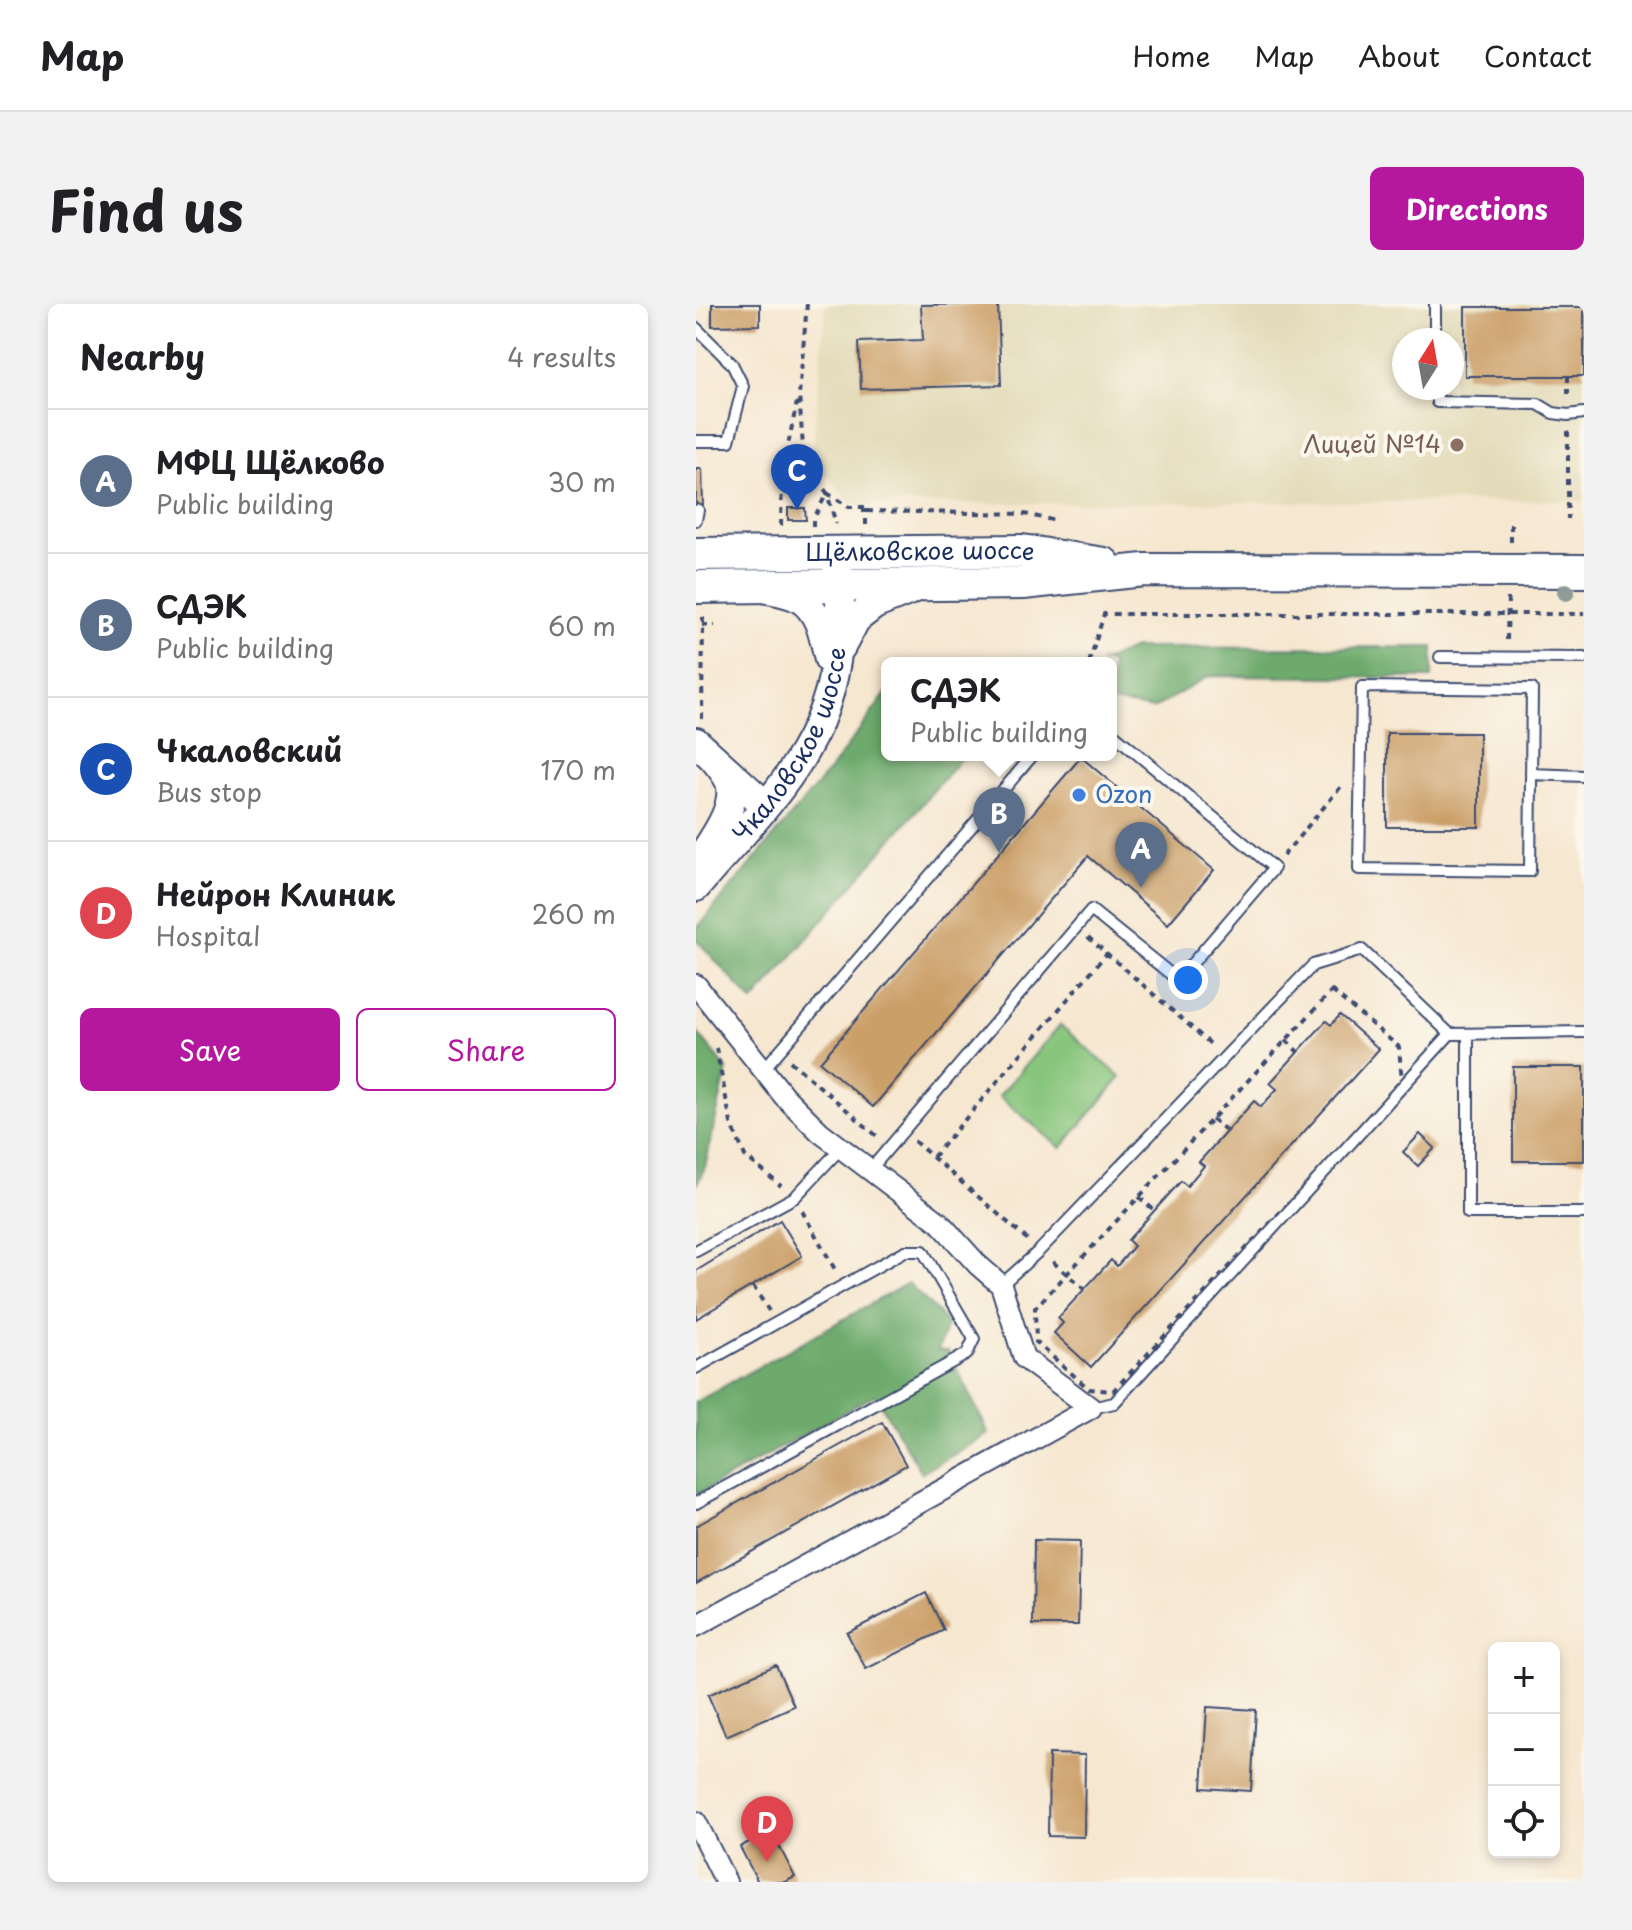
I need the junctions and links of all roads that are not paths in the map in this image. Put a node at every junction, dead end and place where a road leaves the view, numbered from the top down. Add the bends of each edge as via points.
1 (1435, 304) edge
2 (696, 328) edge
3 (1435, 328) edge
4 (1437, 400) edge
5 (1584, 413) edge
6 (696, 441) edge
7 (822, 552) junction
8 (696, 554) edge
9 (1144, 570) junction
10 (1584, 571) edge
11 (923, 585) junction
12 (759, 586) junction
13 (841, 586) junction
14 (699, 600) edge
15 (839, 652) junction
16 (1440, 657) dead end
17 (1584, 658) edge
18 (834, 680) junction
19 (1117, 737) edge
20 (712, 751) edge
21 (805, 754) junction
22 (1028, 761) edge
23 (1531, 774) junction
24 (1584, 776) edge
25 (765, 805) junction
26 (696, 866) edge
27 (696, 887) edge
28 (696, 985) edge
29 (1584, 1032) edge
30 (1450, 1034) junction
31 (1468, 1034) junction
32 (763, 1070) junction
33 (841, 1148) junction
34 (870, 1170) junction
35 (1584, 1213) edge
36 (696, 1251) edge
37 (1001, 1285) junction
38 (696, 1368) edge
39 (1091, 1408) junction
40 (696, 1503) edge
41 (696, 1626) edge
42 (696, 1822) edge
43 (726, 1882) edge

1 - 3 lane
2 - 6 lane via 732,364 743,386 729,441
4 - 5 lane via 1538,404 1553,413
7 - 8 main road, Щёлковское шоссе
7 - 9 main road, Щёлковское шоссе via 1022,551
7 - 13 street via 832,558
9 - 10 main road, Щёлковское шоссе
9 - 11 main road, Щёлковское шоссе via 1023,583
11 - 13 main road, Щёлковское шоссе
11 - 15 street via 874,605 856,619
12 - 13 main road, Щёлковское шоссе
12 - 14 main road, Щёлковское шоссе
12 - 18 street via 799,598 813,611
13 - 15 street, Чкаловское шоссе
15 - 18 street, Чкаловское шоссе
16 - 17 lane
18 - 21 street, Чкаловское шоссе
19 - 34 lane via 1274,868 1178,980 1091,910
20 - 21 street via 782,769
20 - 25 street
20 - 26 street via 730,782 730,800
21 - 25 street, Чкаловское шоссе
22 - 32 lane
23 - 23 lane via 1530,871 1359,869 1362,687 1532,689
23 - 24 lane
25 - 27 street, Чкаловское шоссе
28 - 32 street
29 - 31 lane
30 - 31 lane
30 - 37 lane via 1362,950 1313,965
30 - 39 lane via 1114,1403
31 - 35 lane via 1468,1213
32 - 33 street
33 - 34 street
33 - 36 lane via 795,1197
34 - 37 street via 939,1222
37 - 39 street via 1024,1358
38 - 40 lane via 905,1251 923,1251 974,1339 967,1354
39 - 41 street
42 - 43 street

